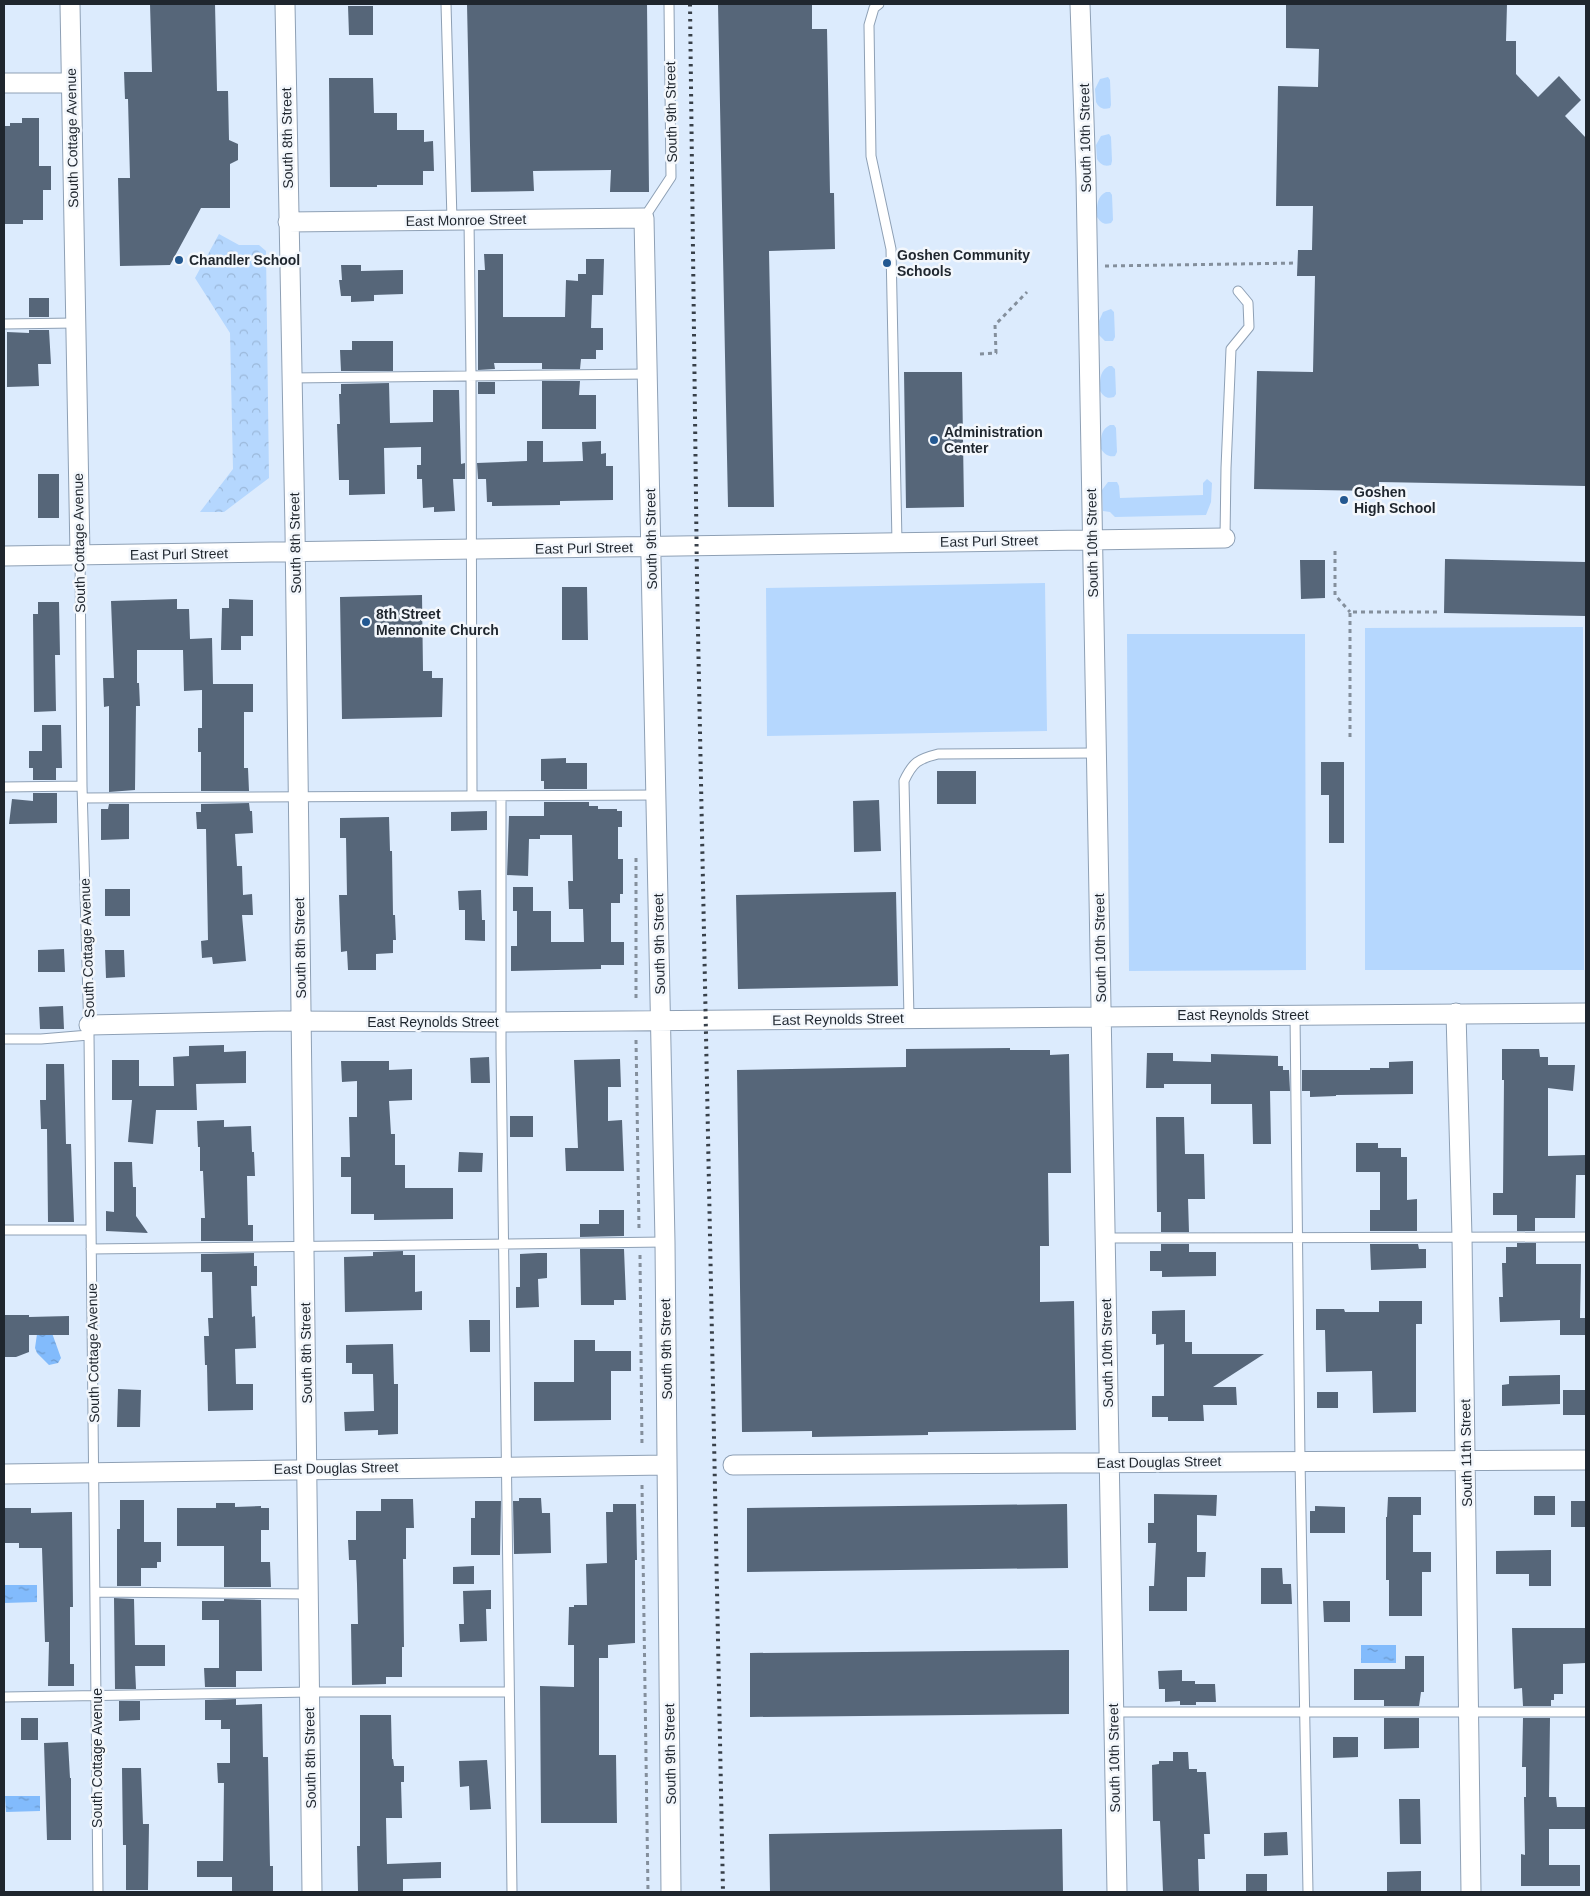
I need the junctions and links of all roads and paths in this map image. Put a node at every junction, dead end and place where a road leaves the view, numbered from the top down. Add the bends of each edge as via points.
1 (70, 4) edge
2 (285, 4) edge
3 (446, 4) edge
4 (669, 4) edge
5 (879, 4) edge
6 (1080, 4) edge
7 (4, 83) edge
8 (71, 83) junction
9 (644, 218) junction
10 (460, 220) junction
11 (288, 222) junction
12 (1297, 264) dead end
13 (1087, 266) junction
14 (1238, 291) dead end
15 (1027, 292) dead end
16 (75, 323) junction
17 (4, 324) edge
18 (980, 354) dead end
19 (648, 374) junction
20 (471, 376) junction
21 (291, 378) junction
22 (1225, 538) joint
23 (1091, 539) junction
24 (897, 542) junction
25 (651, 547) junction
26 (472, 550) junction
27 (1335, 551) dead end
28 (295, 552) junction
29 (80, 555) junction
30 (4, 556) edge
31 (1350, 612) junction
32 (1438, 612) dead end
33 (1350, 736) dead end
34 (1096, 753) junction
35 (82, 786) junction
36 (4, 787) edge
37 (657, 795) junction
38 (472, 796) junction
39 (501, 796) junction
40 (83, 798) junction
41 (297, 798) junction
42 (1456, 1013) junction
43 (1586, 1013) edge
44 (1101, 1016) junction
45 (1295, 1016) junction
46 (909, 1018) junction
47 (660, 1020) junction
48 (302, 1021) junction
49 (500, 1022) junction
50 (89, 1030) junction
51 (4, 1039) edge
52 (4, 1230) edge
53 (91, 1230) junction
54 (1462, 1237) junction
55 (1586, 1237) edge
56 (1105, 1238) junction
57 (1298, 1238) junction
58 (665, 1242) junction
59 (504, 1243) junction
60 (304, 1247) junction
61 (91, 1250) junction
62 (1300, 1460) junction
63 (1466, 1460) junction
64 (1586, 1460) edge
65 (1108, 1463) junction
66 (668, 1465) junction
67 (733, 1465) dead end
68 (506, 1467) junction
69 (308, 1468) junction
70 (95, 1473) junction
71 (4, 1474) edge
72 (96, 1592) junction
73 (309, 1594) junction
74 (310, 1692) junction
75 (509, 1692) junction
76 (97, 1695) junction
77 (4, 1697) edge
78 (1113, 1712) junction
79 (1305, 1712) junction
80 (1468, 1712) junction
81 (1586, 1712) edge
82 (98, 1892) edge
83 (312, 1892) edge
84 (512, 1892) edge
85 (671, 1892) edge
86 (1116, 1892) edge
87 (1308, 1892) edge
88 (1471, 1892) edge

1 - 8 street, South Cottage Avenue
2 - 11 street, South 8th Street
3 - 10 lane
4 - 9 lane, South 9th Street via 671,177
5 - 24 lane via 874,8 869,25 871,156 891,249
6 - 13 street, South 10th Street
7 - 8 street
8 - 16 street, South Cottage Avenue
9 - 10 street, East Monroe Street
9 - 19 street, South 9th Street
10 - 11 street, East Monroe Street
10 - 20 lane
11 - 21 street, South 8th Street
12 - 13 path
13 - 23 street, South 10th Street
14 - 22 lane via 1248,303 1249,327 1231,349
15 - 18 path via 995,325 996,353
16 - 17 lane
16 - 29 street, South Cottage Avenue
19 - 20 lane
19 - 25 street, South 9th Street
20 - 21 lane
20 - 26 lane
21 - 28 street, South 8th Street
22 - 23 street, East Purl Street
23 - 24 street, East Purl Street
23 - 34 street, South 10th Street
24 - 25 street, East Purl Street
25 - 26 street, East Purl Street
25 - 37 street, South 9th Street
26 - 28 street, East Purl Street
26 - 38 lane
27 - 31 path via 1335,595
28 - 29 street, East Purl Street
28 - 41 street, South 8th Street
29 - 30 street, East Purl Street
29 - 35 lane, South Cottage Avenue
31 - 32 path
31 - 33 path
34 - 44 street, South 10th Street
34 - 46 lane via 938,754 922,758 911,766 904,781
35 - 36 lane
35 - 40 lane, South Cottage Avenue
37 - 39 lane
37 - 47 street, South 9th Street
38 - 39 lane
38 - 41 lane
39 - 49 lane
40 - 41 lane
40 - 50 lane, South Cottage Avenue
41 - 48 street, South 8th Street
42 - 43 street, East Reynolds Street
42 - 45 street, East Reynolds Street
42 - 54 street, South 11th Street
44 - 45 street, East Reynolds Street
44 - 46 street, East Reynolds Street
44 - 56 street, South 10th Street
45 - 57 lane
46 - 47 street, East Reynolds Street
47 - 49 street, East Reynolds Street
47 - 58 street, South 9th Street
48 - 49 street, East Reynolds Street
48 - 50 street, East Reynolds Street
48 - 60 street, South 8th Street
49 - 59 lane
50 - 51 lane via 40,1039
50 - 53 lane, South Cottage Avenue
52 - 53 lane
53 - 61 lane, South Cottage Avenue
54 - 55 lane
54 - 57 lane
54 - 63 street, South 11th Street
56 - 57 lane
56 - 65 street, South 10th Street
57 - 62 lane
58 - 59 lane
58 - 66 street, South 9th Street
59 - 60 lane
59 - 68 lane
60 - 61 lane
60 - 69 street, South 8th Street
61 - 70 lane, South Cottage Avenue
62 - 63 street, East Douglas Street
62 - 65 street, East Douglas Street
62 - 79 lane
63 - 64 street, East Douglas Street
63 - 80 street, South 11th Street
65 - 67 street, East Douglas Street
65 - 78 street, South 10th Street
66 - 68 street, East Douglas Street
66 - 85 street, South 9th Street
68 - 69 street, East Douglas Street
68 - 75 lane
69 - 70 street, East Douglas Street
69 - 73 street, South 8th Street
70 - 71 street, East Douglas Street
70 - 72 lane, South Cottage Avenue
72 - 73 lane
72 - 76 lane, South Cottage Avenue
73 - 74 street, South 8th Street
74 - 75 lane
74 - 76 lane
74 - 83 street, South 8th Street
75 - 84 lane
76 - 77 lane
76 - 82 lane, South Cottage Avenue
78 - 79 lane
78 - 86 street, South 10th Street
79 - 80 lane
79 - 87 lane
80 - 81 lane
80 - 88 street, South 11th Street

